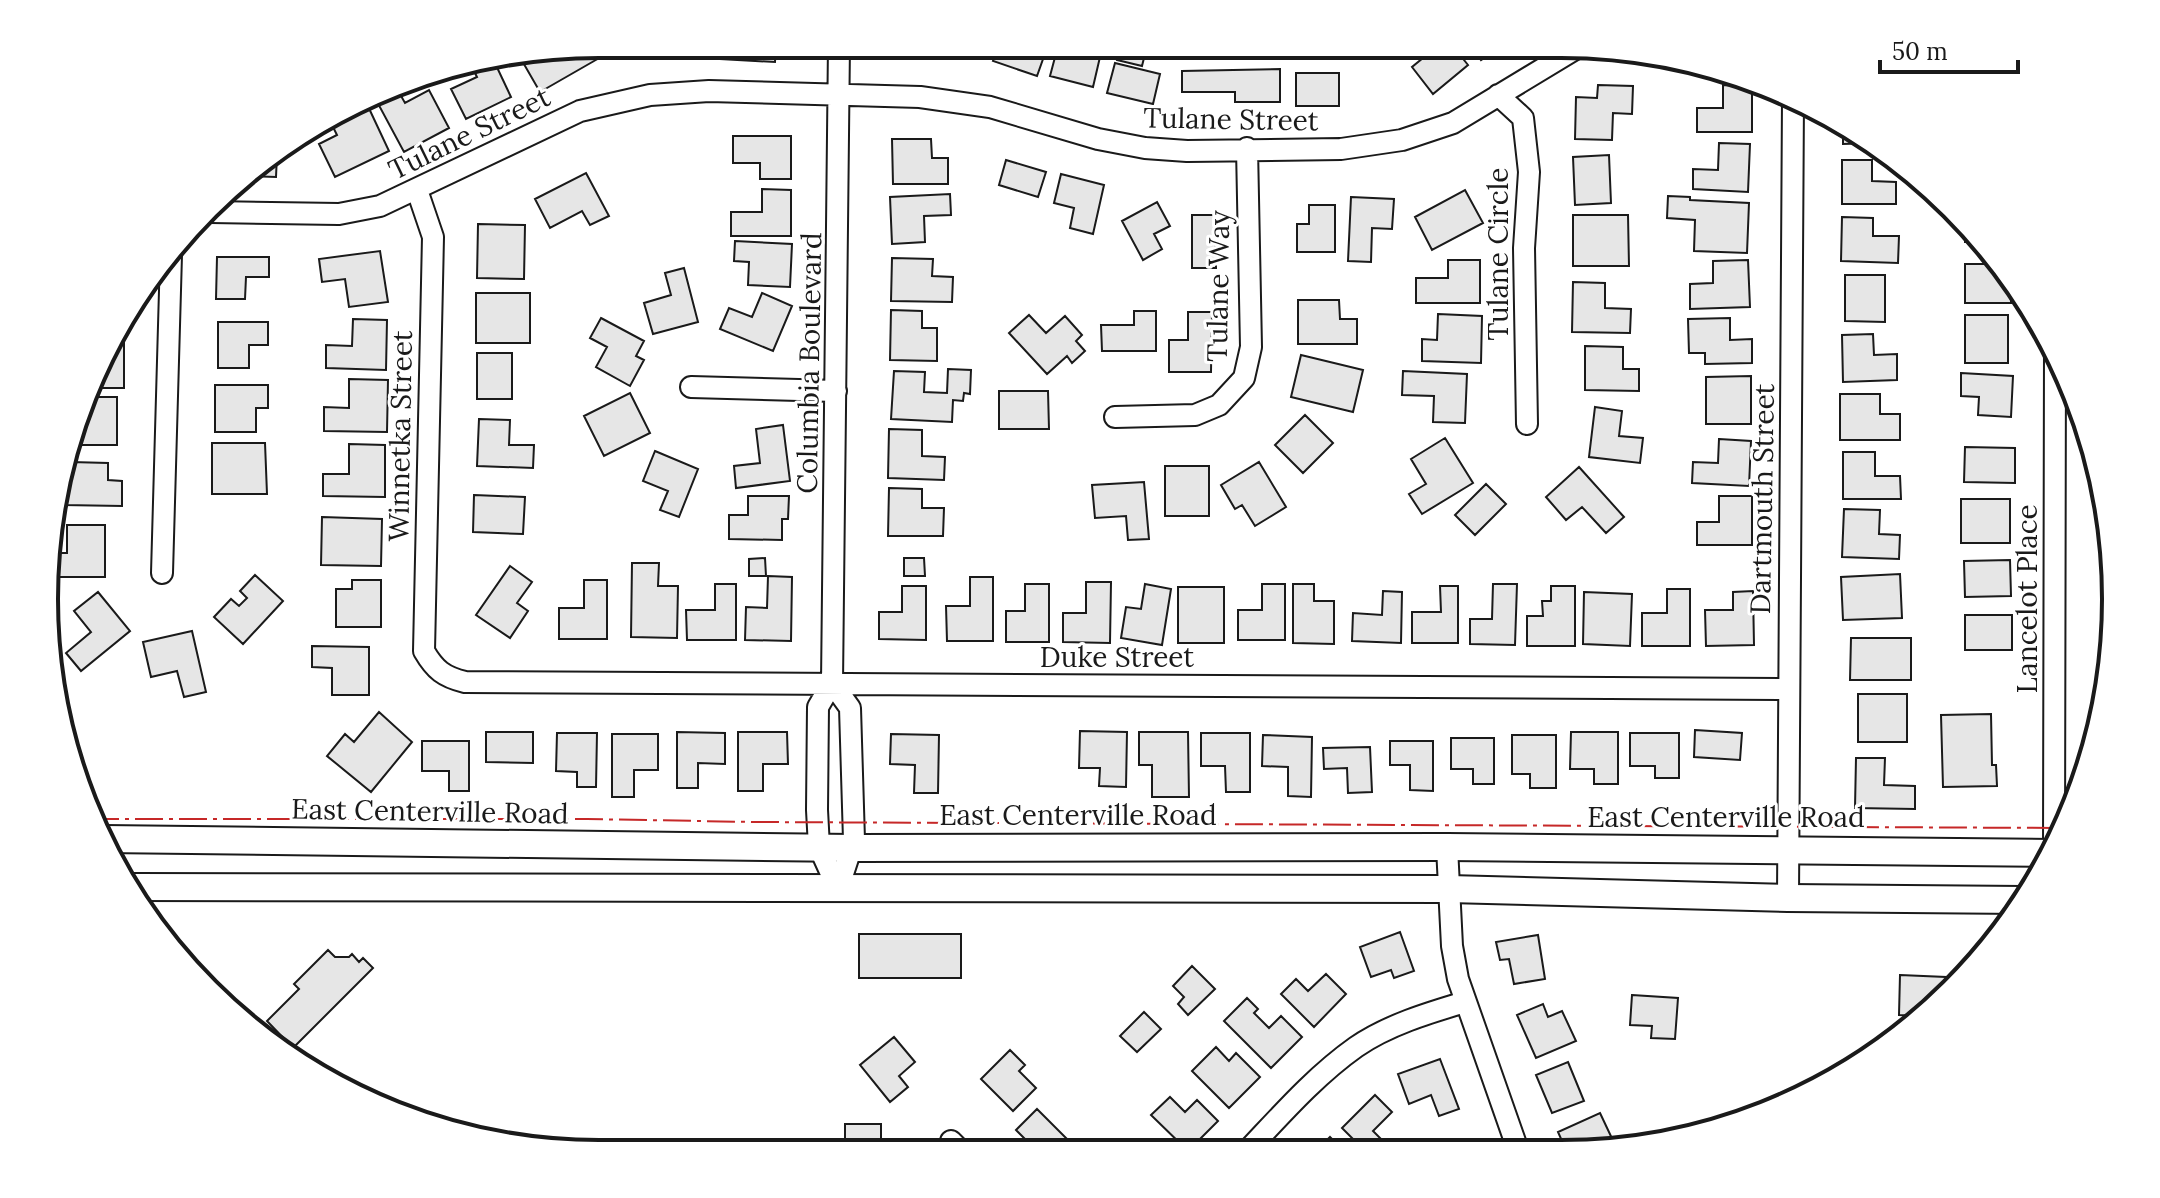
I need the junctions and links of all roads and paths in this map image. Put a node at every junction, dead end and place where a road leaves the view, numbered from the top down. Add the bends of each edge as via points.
1 (840, 58) edge
2 (1560, 58) edge
3 (841, 94) junction
4 (1498, 95) junction
5 (1793, 111) edge
6 (1247, 148) junction
7 (417, 190) junction
8 (220, 212) edge
9 (171, 269) edge
10 (2055, 379) edge
11 (691, 387) dead end
12 (836, 391) junction
13 (1115, 417) dead end
14 (1527, 424) dead end
15 (162, 573) dead end
16 (445, 677) joint
17 (832, 683) junction
18 (1789, 689) junction
19 (2053, 823) edge
20 (115, 839) edge
21 (819, 847) junction
22 (1447, 847) junction
23 (853, 848) junction
24 (1788, 850) junction
25 (2039, 852) edge
26 (141, 887) edge
27 (838, 889) junction
28 (1449, 889) junction
29 (1788, 898) junction
30 (2011, 900) edge
31 (1465, 1002) junction
32 (1258, 1140) edge
33 (1514, 1140) edge

1 - 3 street, Columbia Boulevard
2 - 4 street, Tulane Street
3 - 6 street, Tulane Street via 990,107 1145,148
3 - 7 street, Tulane Street via 650,95 580,111
3 - 12 street, Columbia Boulevard
4 - 6 street, Tulane Street via 1453,123 1402,140 1341,149
4 - 14 street, Tulane Circle via 1523,118 1529,172 1524,248
5 - 18 street, Dartmouth Street
6 - 13 street, Tulane Way via 1251,347 1244,378 1219,405 1195,415
7 - 8 street, Tulane Street via 380,206 339,214
7 - 16 street, Winnetka Street via 433,237 424,651
9 - 15 street
10 - 19 street, Lancelot Place
11 - 12 street
12 - 17 street, Columbia Boulevard
16 - 17 street, Duke Street via 465,682
17 - 18 street, Duke Street
17 - 21 street, Columbia Boulevard via 818,707
17 - 23 street, Columbia Boulevard via 850,708
18 - 24 street, Dartmouth Street
20 - 21 main road, East Centerville Road
21 - 23 main road, East Centerville Road
21 - 27 street, Columbia Boulevard
22 - 23 main road, East Centerville Road
22 - 24 main road, East Centerville Road
22 - 28 street
23 - 27 street, Columbia Boulevard
24 - 25 main road, East Centerville Road
24 - 29 street, Dartmouth Street
26 - 27 main road
27 - 28 main road
28 - 29 main road
28 - 31 street via 1452,946
29 - 30 main road
31 - 32 street via 1398,1025 1356,1047
31 - 33 street

